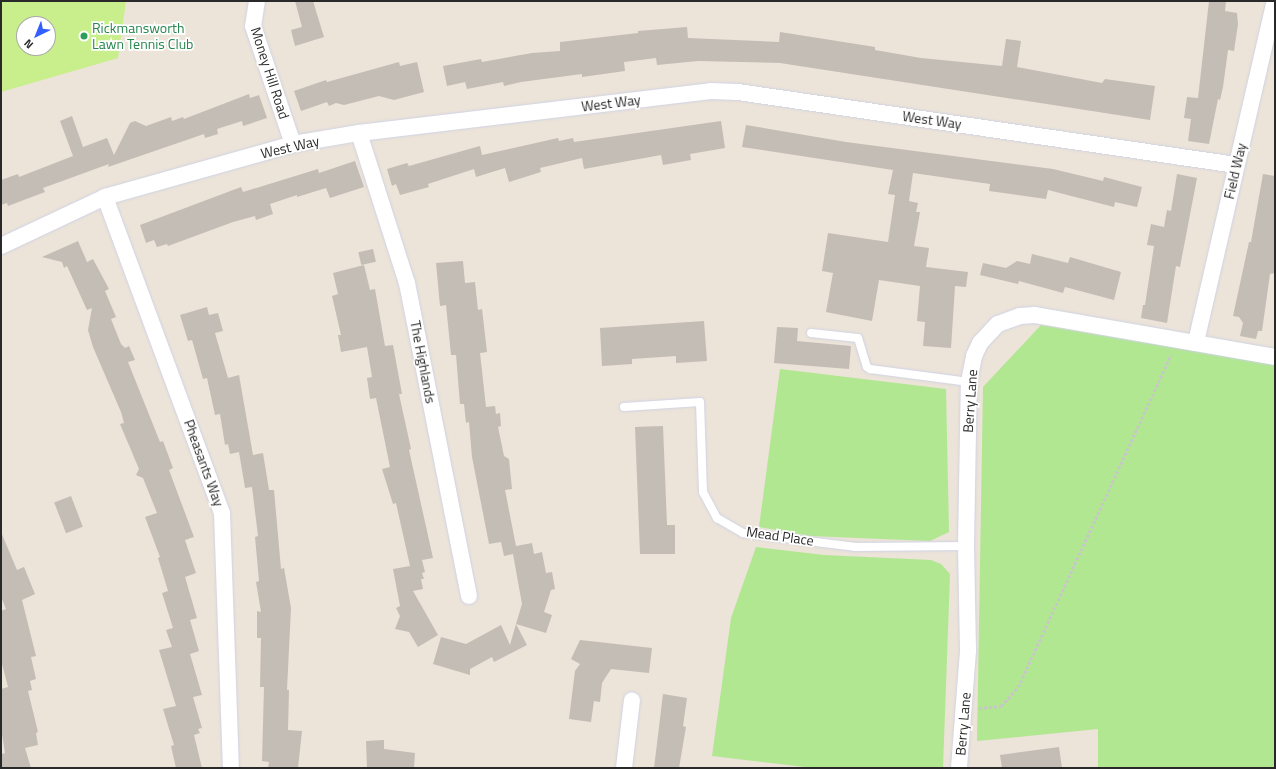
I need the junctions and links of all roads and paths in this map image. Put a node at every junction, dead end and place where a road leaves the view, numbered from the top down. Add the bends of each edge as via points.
1 (257, 1) edge
2 (1275, 2) edge
3 (360, 133) junction
4 (294, 144) junction
5 (1236, 165) junction
6 (105, 197) junction
7 (1, 246) edge
8 (811, 333) dead end
9 (1179, 339) junction
10 (1196, 342) junction
11 (1275, 357) edge
12 (969, 382) junction
13 (624, 407) dead end
14 (966, 546) junction
15 (469, 596) dead end
16 (632, 700) dead end
17 (965, 710) junction
18 (231, 768) edge
19 (624, 768) edge
20 (959, 768) edge

1 - 4 street, Money Hill Road via 253,26
2 - 5 street, Field Way
3 - 4 street, West Way
3 - 5 street, West Way via 710,92 738,92
3 - 15 street, The Highlands via 407,283
4 - 6 street, West Way
5 - 10 street, Field Way
6 - 7 street, West Way
6 - 18 street, Pheasants Way via 222,513
8 - 12 lane via 858,338 867,367 870,369
9 - 10 street, Berry Lane
9 - 12 street, Berry Lane via 1051,316 1020,316 998,324 980,343 974,356
9 - 17 path via 1018,687 1001,706
10 - 11 street, Berry Lane
12 - 14 street, Berry Lane
13 - 14 lane, Mead Place via 700,402 703,492 717,518 743,533 856,547
14 - 17 street, Berry Lane via 968,650
16 - 19 street
17 - 20 street, Berry Lane

